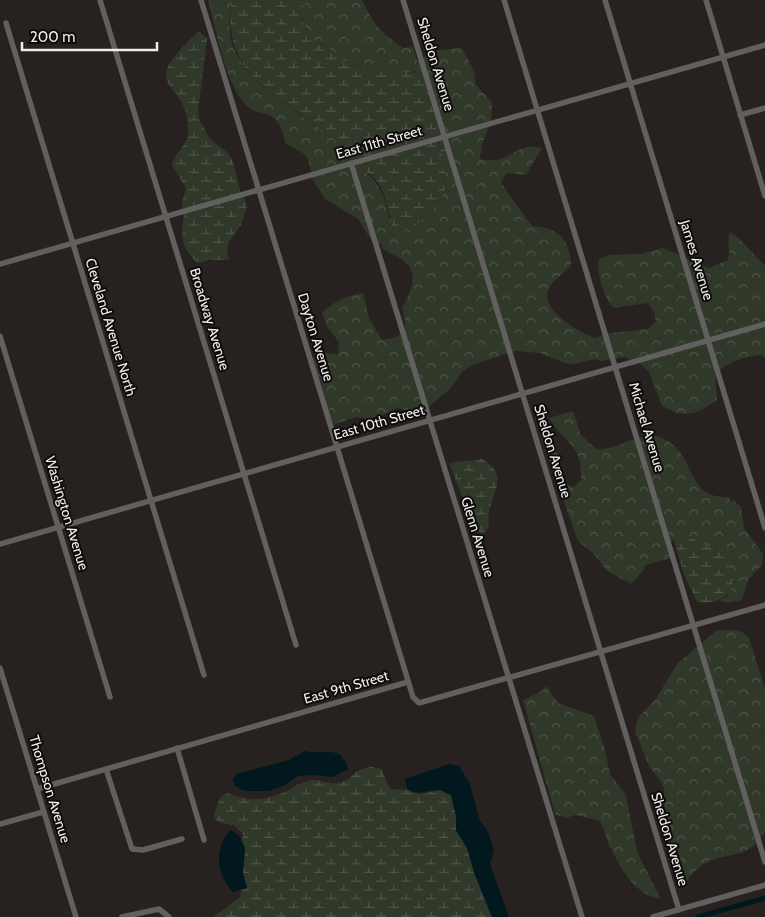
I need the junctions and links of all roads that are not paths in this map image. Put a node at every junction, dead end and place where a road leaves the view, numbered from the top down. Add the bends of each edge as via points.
1 (100, 0) edge
2 (201, 0) edge
3 (403, 0) edge
4 (504, 0) edge
5 (605, 0) edge
6 (706, 0) edge
7 (6, 22) dead end
8 (765, 44) edge
9 (723, 56) junction
10 (630, 83) junction
11 (765, 108) edge
12 (537, 110) junction
13 (740, 116) junction
14 (445, 136) junction
15 (351, 163) junction
16 (763, 181) edge
17 (258, 190) junction
18 (765, 196) edge
19 (166, 216) junction
20 (73, 243) junction
21 (0, 264) edge
22 (765, 324) edge
23 (0, 336) edge
24 (708, 341) junction
25 (616, 367) junction
26 (523, 394) junction
27 (430, 420) junction
28 (337, 447) junction
29 (244, 474) junction
30 (151, 500) junction
31 (58, 527) junction
32 (765, 528) edge
33 (0, 544) edge
34 (765, 605) edge
35 (694, 626) junction
36 (296, 645) dead end
37 (601, 652) junction
38 (0, 668) edge
39 (204, 675) dead end
40 (508, 679) junction
41 (408, 682) junction
42 (110, 697) dead end
43 (177, 748) junction
44 (106, 768) junction
45 (36, 788) junction
46 (43, 812) junction
47 (0, 824) edge
48 (182, 839) dead end
49 (204, 840) dead end
50 (765, 862) edge
51 (765, 885) edge
52 (679, 910) junction
53 (76, 917) edge
54 (122, 917) edge
55 (168, 917) edge
56 (582, 917) edge
57 (653, 917) edge

1 - 19 street, Broadway Avenue
2 - 17 street, Dayton Avenue
3 - 14 street, Sheldon Avenue
4 - 12 street, Michael Avenue
5 - 10 street, James Avenue
6 - 9 street
7 - 20 street, Cleveland Avenue North
8 - 9 street, East 11th Street
9 - 10 street, East 11th Street
9 - 13 street
10 - 12 street, East 11th Street
10 - 24 street, James Avenue
11 - 13 street
12 - 14 street, East 11th Street
12 - 25 street, Michael Avenue
13 - 16 street
14 - 15 street, East 11th Street
14 - 26 street, Sheldon Avenue
15 - 17 street, East 11th Street
15 - 27 street, Glenn Avenue
16 - 18 street
17 - 19 street, East 11th Street
17 - 28 street, Dayton Avenue
19 - 20 street, East 11th Street
19 - 29 street, Broadway Avenue
20 - 21 street, East 11th Street
20 - 30 street, Cleveland Avenue North
22 - 24 street, East 10th Street
23 - 31 street, Washington Avenue
24 - 25 street, East 10th Street
24 - 32 street, James Avenue
25 - 26 street, East 10th Street
25 - 35 street, Michael Avenue
26 - 27 street, East 10th Street
26 - 37 street, Sheldon Avenue
27 - 28 street, East 10th Street
27 - 40 street, Glenn Avenue
28 - 29 street, East 10th Street
28 - 41 street, Dayton Avenue
29 - 30 street, East 10th Street
29 - 36 street, Broadway Avenue
30 - 31 street, East 10th Street
30 - 39 street, Cleveland Avenue North
31 - 33 street, East 10th Street
31 - 42 street, Washington Avenue
34 - 35 street, East 9th Street
35 - 37 street, East 9th Street
35 - 50 street, Michael Avenue
37 - 40 street, East 9th Street
37 - 52 street, Sheldon Avenue
38 - 45 street, Thompson Avenue
40 - 41 street, East 9th Street via 419,703 412,697
40 - 56 street, Glenn Avenue
41 - 43 street, East 9th Street
43 - 44 street, East 9th Street
43 - 49 street
44 - 45 street, East 9th Street
44 - 48 street via 132,849 143,850
45 - 46 street, Thompson Avenue
46 - 47 street
46 - 53 street, Thompson Avenue
51 - 52 street
52 - 57 street
54 - 55 street via 159,909

